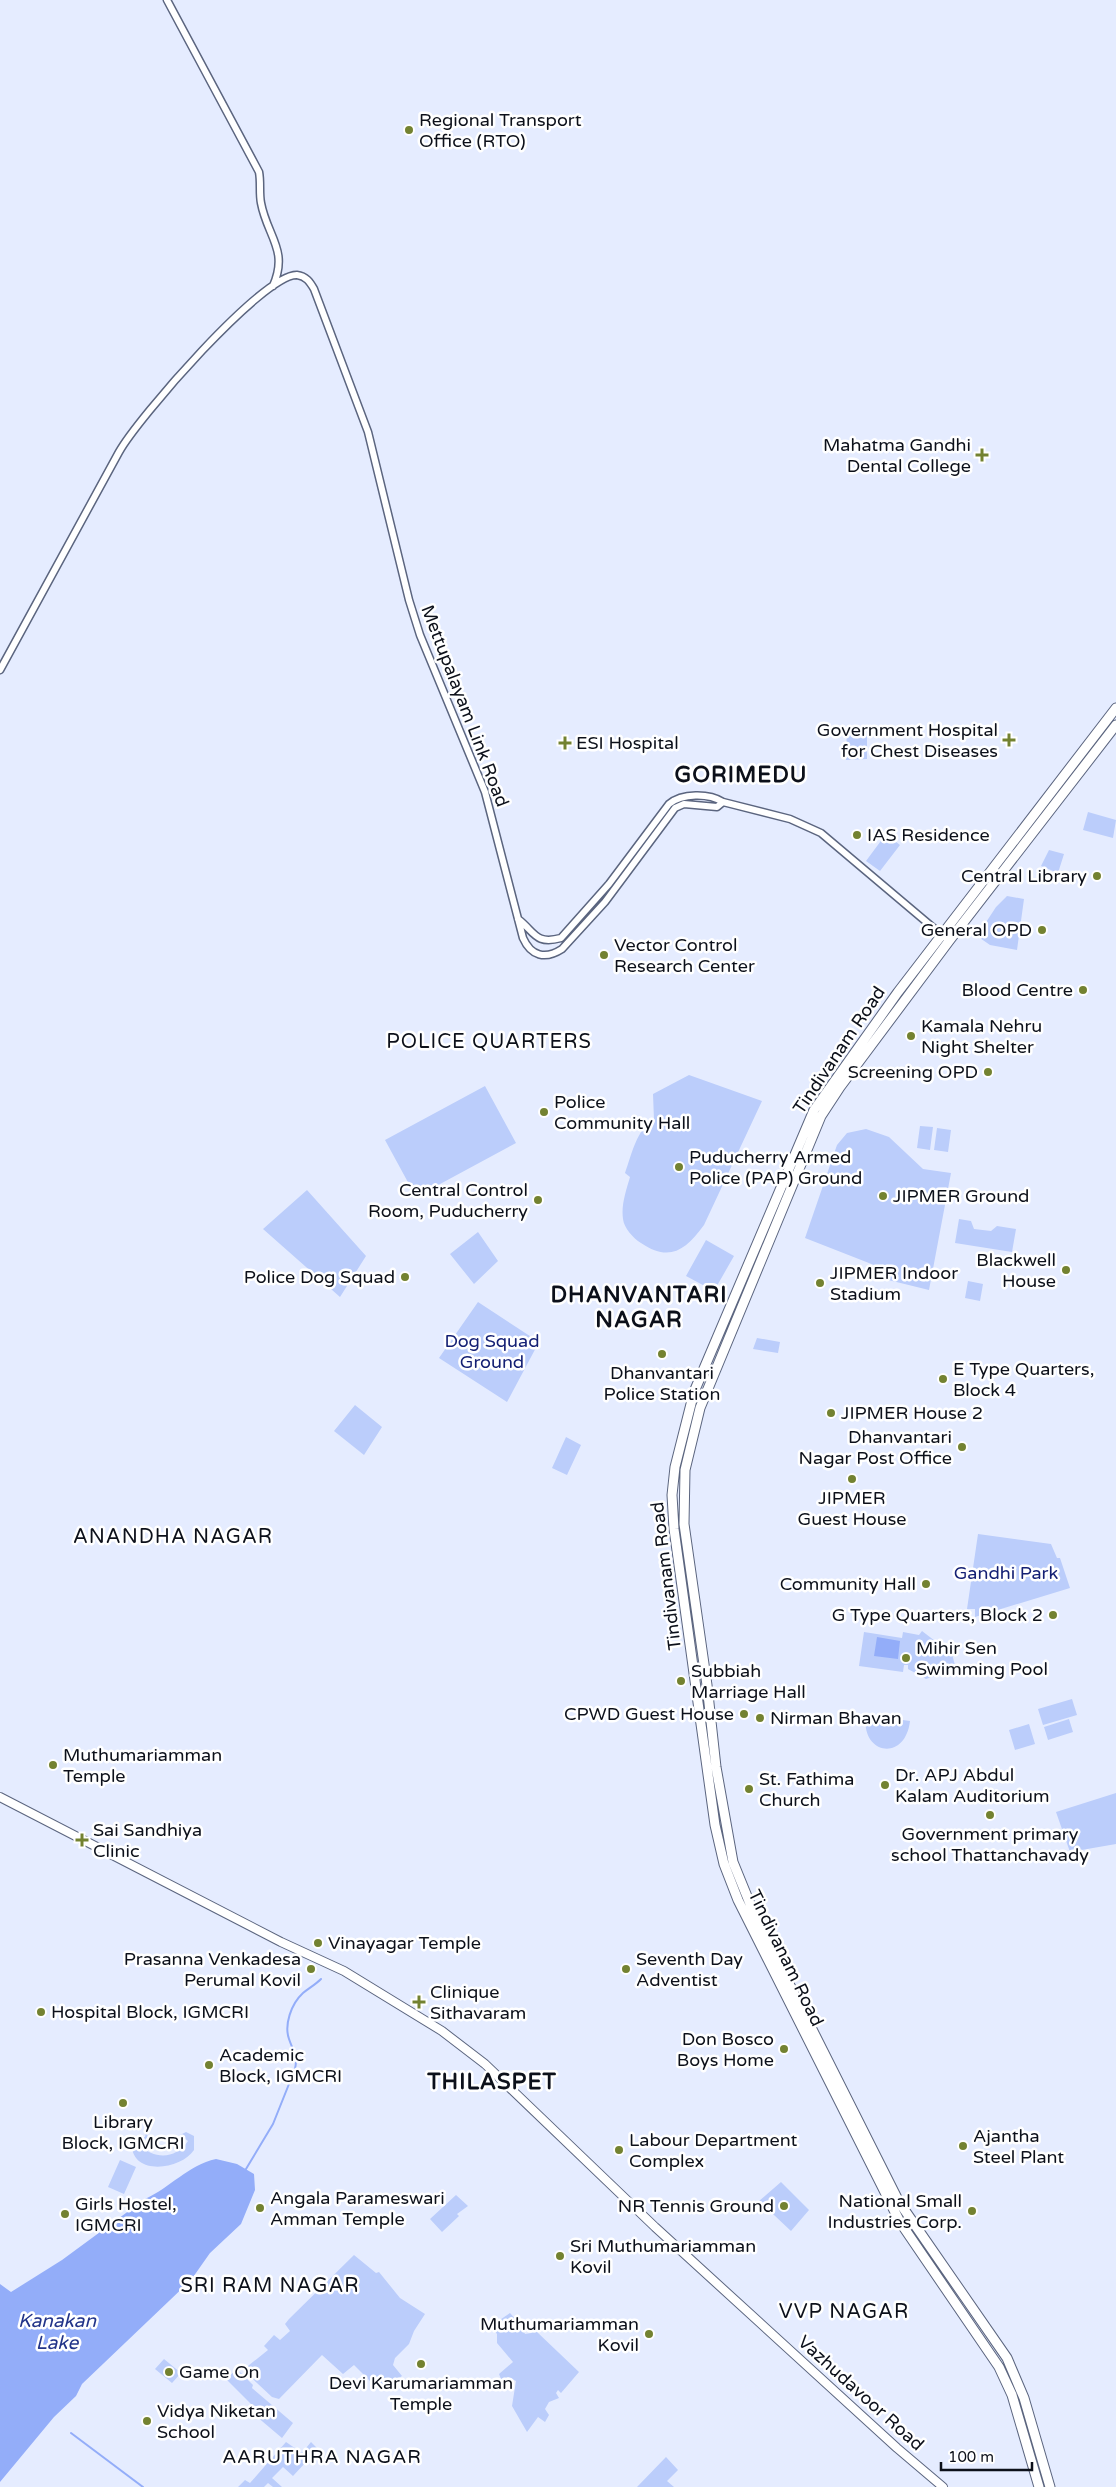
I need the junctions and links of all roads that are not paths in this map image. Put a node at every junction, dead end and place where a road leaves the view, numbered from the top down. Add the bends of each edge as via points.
1 (167, 0) edge
2 (272, 287) junction
3 (0, 670) edge
4 (1116, 708) edge
5 (1116, 725) edge
6 (723, 802) junction
7 (1044, 802) junction
8 (1052, 808) junction
9 (518, 919) junction
10 (941, 935) junction
11 (949, 941) junction
12 (750, 1256) junction
13 (760, 1261) junction
14 (0, 1797) edge
15 (944, 2487) edge
16 (1039, 2487) edge
17 (1050, 2487) edge

1 - 2 street via 259,172 261,202 278,250 278,273
2 - 3 street, Mettupalayam Link Road via 174,378 118,452
2 - 9 street, Mettupalayam Link Road via 282,279 296,275 303,276 314,289 368,432 420,635 485,792
4 - 7 highway, Tindivanam Road
5 - 8 highway, Tindivanam Road
6 - 9 street via 717,798 690,796 675,799 669,804 609,884 561,938 538,938
6 - 9 street, Mettupalayam Link Road via 717,807 684,804 675,808 605,902 555,953 542,956 527,948
6 - 10 street, Mettupalayam Link Road via 790,819 821,833
7 - 8 highway
7 - 10 highway, Tindivanam Road
8 - 11 highway, Tindivanam Road
10 - 11 street, Mettupalayam Link Road
10 - 12 highway, Tindivanam Road via 817,1105
11 - 13 highway, Tindivanam Road via 821,1116
12 - 13 highway
12 - 16 highway, Tindivanam Road via 687,1414 672,1494 706,1770 720,1848 748,1922 900,2222 999,2366 1012,2395
13 - 17 highway, Tindivanam Road via 697,1418 683,1497 726,1833 733,1862 755,1916 899,2202 1010,2364 1024,2398
14 - 15 main road, Vazhudavoor Road via 281,1942 344,1970 437,2027 485,2064 655,2227

